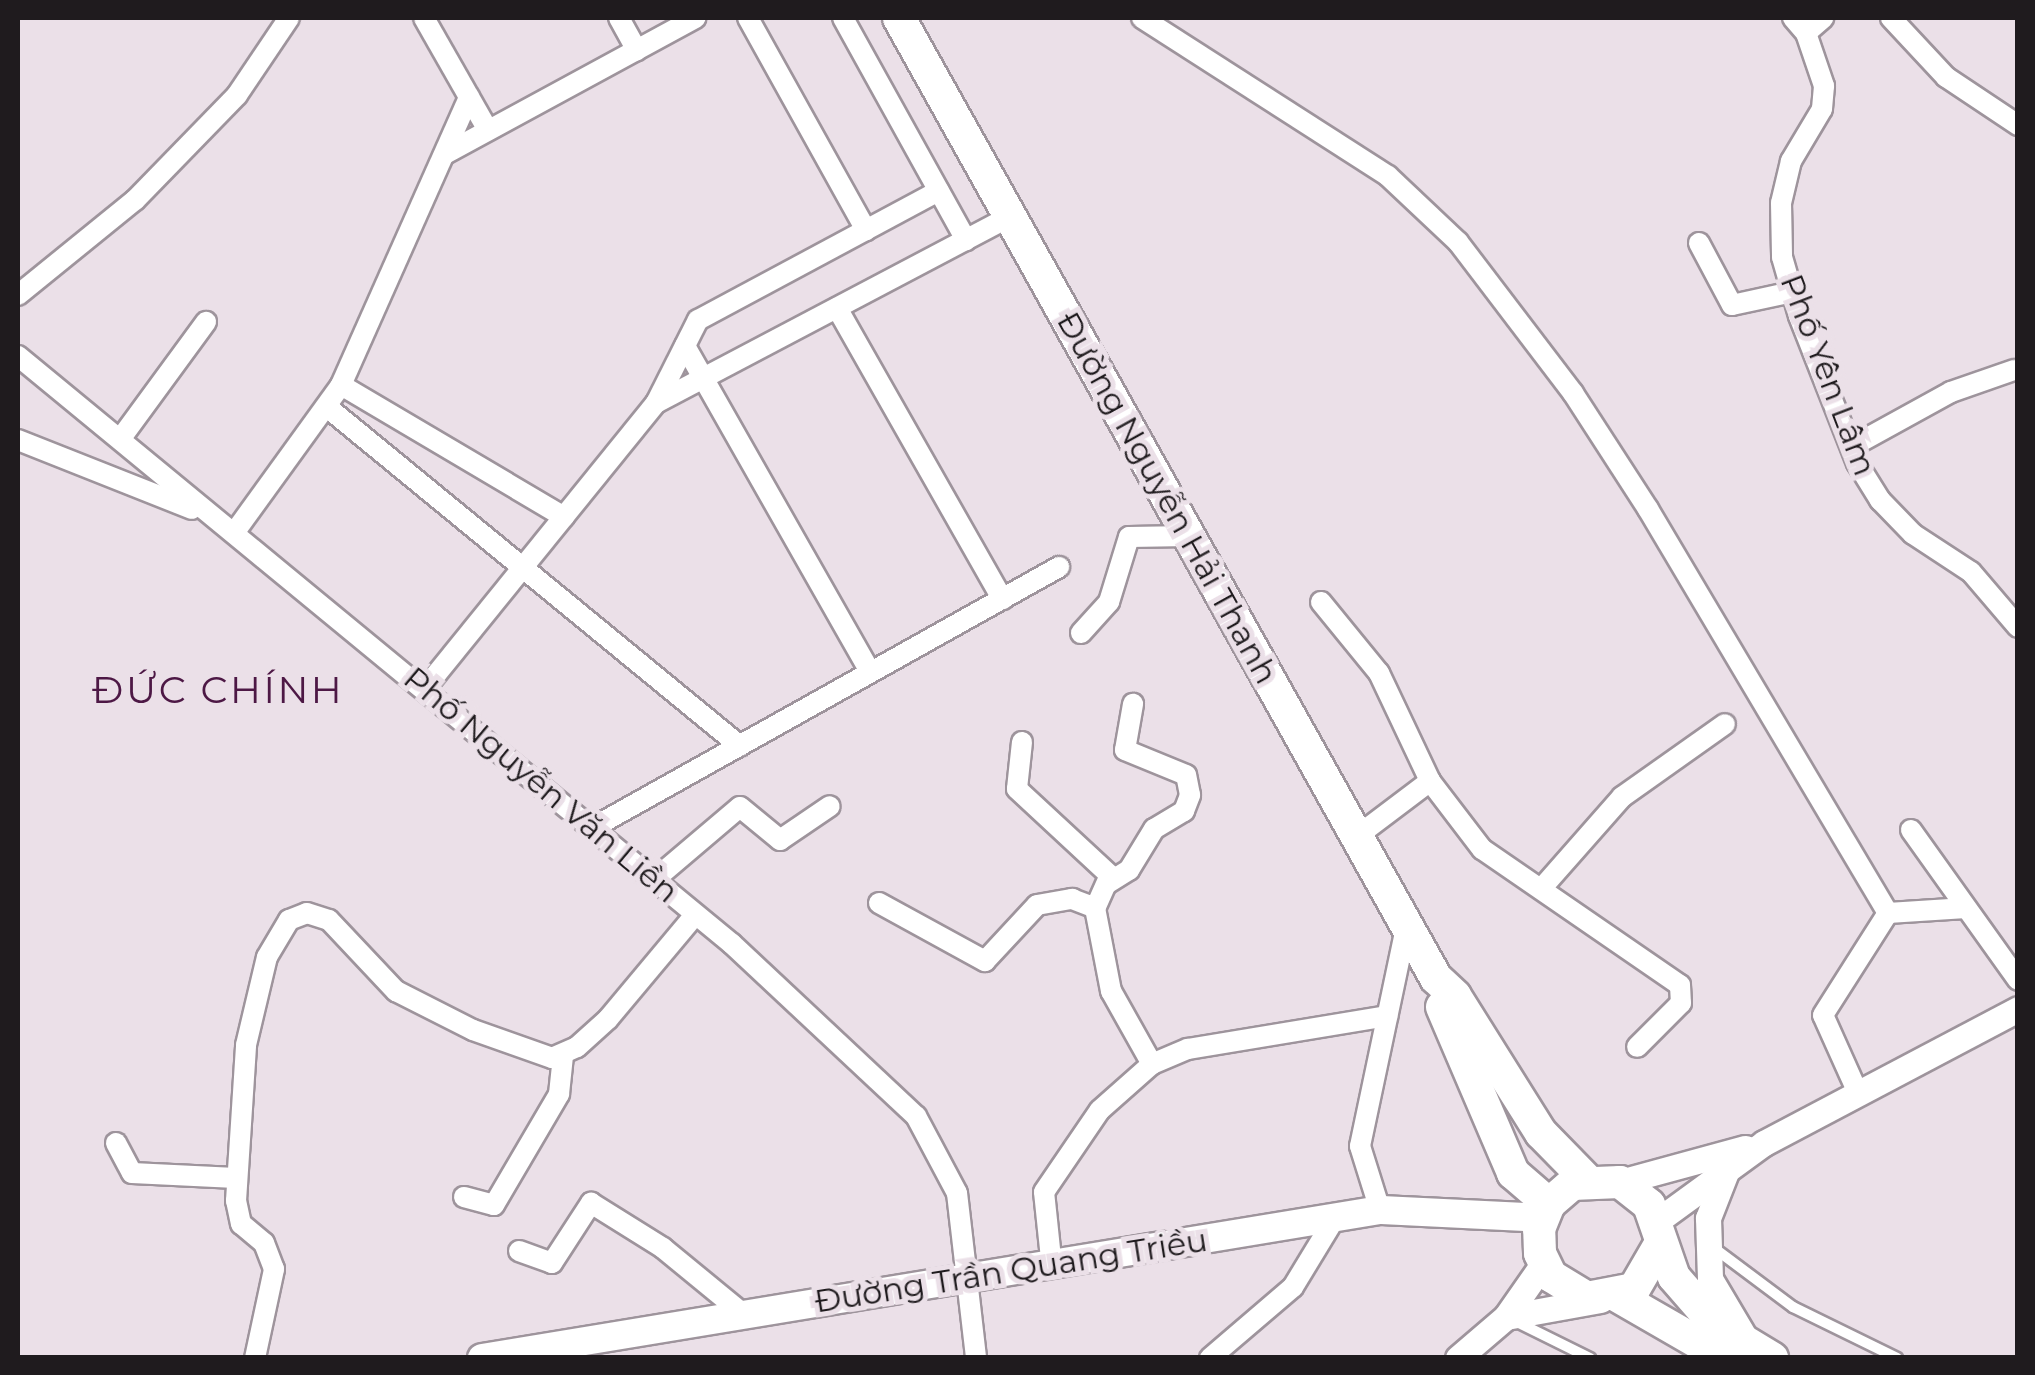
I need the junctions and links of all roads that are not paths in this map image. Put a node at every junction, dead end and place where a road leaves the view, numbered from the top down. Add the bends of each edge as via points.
1 (290, 18) edge
2 (424, 18) edge
3 (619, 18) edge
4 (696, 18) edge
5 (748, 18) edge
6 (843, 18) edge
7 (899, 18) edge
8 (1142, 18) edge
9 (1823, 18) edge
10 (1891, 18) edge
11 (1799, 25) edge
12 (637, 50) junction
13 (469, 97) junction
14 (2018, 124) edge
15 (488, 130) junction
16 (446, 154) junction
17 (940, 191) junction
18 (1010, 216) junction
19 (866, 230) junction
20 (966, 240) junction
21 (1700, 244) dead end
22 (1792, 292) junction
23 (18, 295) edge
24 (837, 308) junction
25 (206, 322) dead end
26 (685, 346) junction
27 (18, 356) edge
28 (2014, 370) dead end
29 (703, 378) junction
30 (342, 384) junction
31 (656, 404) junction
32 (327, 407) junction
33 (121, 438) junction
34 (18, 440) edge
35 (1850, 447) junction
36 (201, 512) junction
37 (564, 516) junction
38 (234, 533) junction
39 (1188, 536) junction
40 (523, 567) junction
41 (1059, 567) dead end
42 (1002, 599) junction
43 (1322, 602) dead end
44 (2018, 627) edge
45 (1082, 633) dead end
46 (870, 672) junction
47 (426, 687) junction
48 (1133, 704) dead end
49 (1725, 724) dead end
50 (1022, 742) dead end
51 (740, 746) junction
52 (1430, 781) junction
53 (830, 806) dead end
54 (594, 827) junction
55 (1911, 830) dead end
56 (1356, 837) junction
57 (655, 879) junction
58 (1108, 883) junction
59 (1542, 889) junction
60 (880, 904) dead end
61 (1095, 908) junction
62 (1966, 908) junction
63 (1888, 913) junction
64 (695, 915) junction
65 (1406, 927) junction
66 (1436, 978) junction
67 (2018, 980) edge
68 (2018, 1009) edge
69 (1388, 1016) junction
70 (1637, 1047) dead end
71 (564, 1055) junction
72 (1152, 1064) junction
73 (1858, 1094) junction
74 (1764, 1143) junction
75 (116, 1144) dead end
76 (1729, 1166) junction
77 (236, 1178) junction
78 (1587, 1180) junction
79 (1620, 1182) junction
80 (464, 1196) dead end
81 (1380, 1210) junction
82 (1546, 1211) junction
83 (1335, 1218) junction
84 (1658, 1233) junction
85 (1710, 1244) junction
86 (518, 1251) dead end
87 (1544, 1264) junction
88 (1052, 1268) junction
89 (967, 1281) junction
90 (1610, 1298) junction
91 (742, 1312) junction
92 (1506, 1317) junction
93 (1748, 1352) edge
94 (254, 1358) edge
95 (482, 1358) edge
96 (976, 1358) edge
97 (1210, 1358) edge
98 (1458, 1358) edge
99 (1590, 1358) edge
100 (1897, 1358) edge

1 - 23 street via 237,95 135,200
2 - 13 street
3 - 12 street
4 - 12 street
5 - 19 street
6 - 17 street
7 - 18 highway, Đường Nguyễn Hải Thanh
8 - 63 street via 1232,69 1388,176 1458,242 1574,394 1648,509
9 - 11 street
10 - 14 street via 1946,77
11 - 22 street, Phố Yên Lâm via 1824,86 1822,109 1791,161 1781,203 1782,257
12 - 15 street
13 - 15 street
13 - 16 street
15 - 16 street
16 - 30 street
17 - 19 street
17 - 20 street
18 - 20 street
18 - 39 highway, Đường Nguyễn Hải Thanh
19 - 26 street via 698,320
20 - 24 street
21 - 22 street via 1732,305
22 - 35 street, Phố Yên Lâm
24 - 29 street
24 - 42 street
25 - 33 street
26 - 29 street
26 - 31 street
27 - 33 street, Phố Nguyễn Văn Liền
28 - 35 street via 1951,392
29 - 31 street
29 - 46 street
30 - 32 street
30 - 37 street
31 - 37 street
32 - 38 street
32 - 40 street
33 - 36 street, Phố Nguyễn Văn Liền
34 - 36 street
35 - 44 street, Phố Yên Lâm via 1880,500 1912,534 1971,572
36 - 38 street, Phố Nguyễn Văn Liền
37 - 40 street
38 - 47 street, Phố Nguyễn Văn Liền
39 - 45 street via 1128,537 1109,602
39 - 56 highway, Đường Nguyễn Hải Thanh
40 - 47 street
40 - 51 street
41 - 42 street
42 - 46 street
43 - 52 street via 1380,673
46 - 51 street
47 - 54 street, Phố Nguyễn Văn Liền
48 - 58 street via 1125,750 1186,776 1190,795 1184,811 1154,830 1129,870
49 - 59 street via 1622,798
50 - 58 street via 1017,789 1105,869
51 - 54 street
52 - 56 street
52 - 59 street via 1482,849
53 - 57 street via 780,840 740,807
54 - 57 street, Phố Nguyễn Văn Liền
55 - 62 street
56 - 65 highway, Đường Nguyễn Hải Thanh
57 - 64 street, Phố Nguyễn Văn Liền
58 - 61 street
59 - 70 street via 1684,991
60 - 61 street via 985,961 1037,905 1072,900
61 - 72 street via 1112,990
62 - 63 street
62 - 67 street
63 - 73 street via 1823,1015
64 - 71 street via 608,1019
64 - 89 street, Phố Nguyễn Văn Liền via 916,1116 957,1193
65 - 66 highway, Đường Nguyễn Hải Thanh
65 - 69 street
66 - 78 highway, Đường Nguyễn Hải Thanh via 1541,1133
66 - 82 highway, Đường Nguyễn Hải Thanh via 1513,1172
68 - 73 street
69 - 72 street via 1188,1049
69 - 81 street via 1360,1146
71 - 77 street via 533,1054 418,1005 372,971 338,926 297,914 274,940 258,985 246,1045
71 - 80 street via 560,1094 496,1202 488,1206
72 - 88 street via 1100,1110 1044,1192
73 - 74 street
74 - 76 street
74 - 79 street
75 - 77 street via 132,1173
76 - 84 street
76 - 85 street via 1708,1218
77 - 94 street via 241,1224 264,1243 274,1269
78 - 79 highway
78 - 82 highway
79 - 84 highway via 1636,1191
81 - 82 main road, Đường Trần Quang Triều
81 - 83 main road, Đường Trần Quang Triều
82 - 87 highway
83 - 88 main road, Đường Trần Quang Triều
83 - 97 street via 1293,1287
84 - 90 highway via 1646,1278
84 - 93 highway via 1674,1276
85 - 93 street via 1710,1278
85 - 100 lane via 1793,1307
86 - 91 street via 552,1263 591,1203 663,1248
87 - 90 highway via 1574,1294
87 - 92 street
88 - 89 main road, Đường Trần Quang Triều
89 - 91 main road, Đường Trần Quang Triều
89 - 96 street, Phố Nguyễn Văn Liền
90 - 92 street
90 - 93 highway
91 - 95 main road, Đường Trần Quang Triều
92 - 98 street
92 - 99 lane

